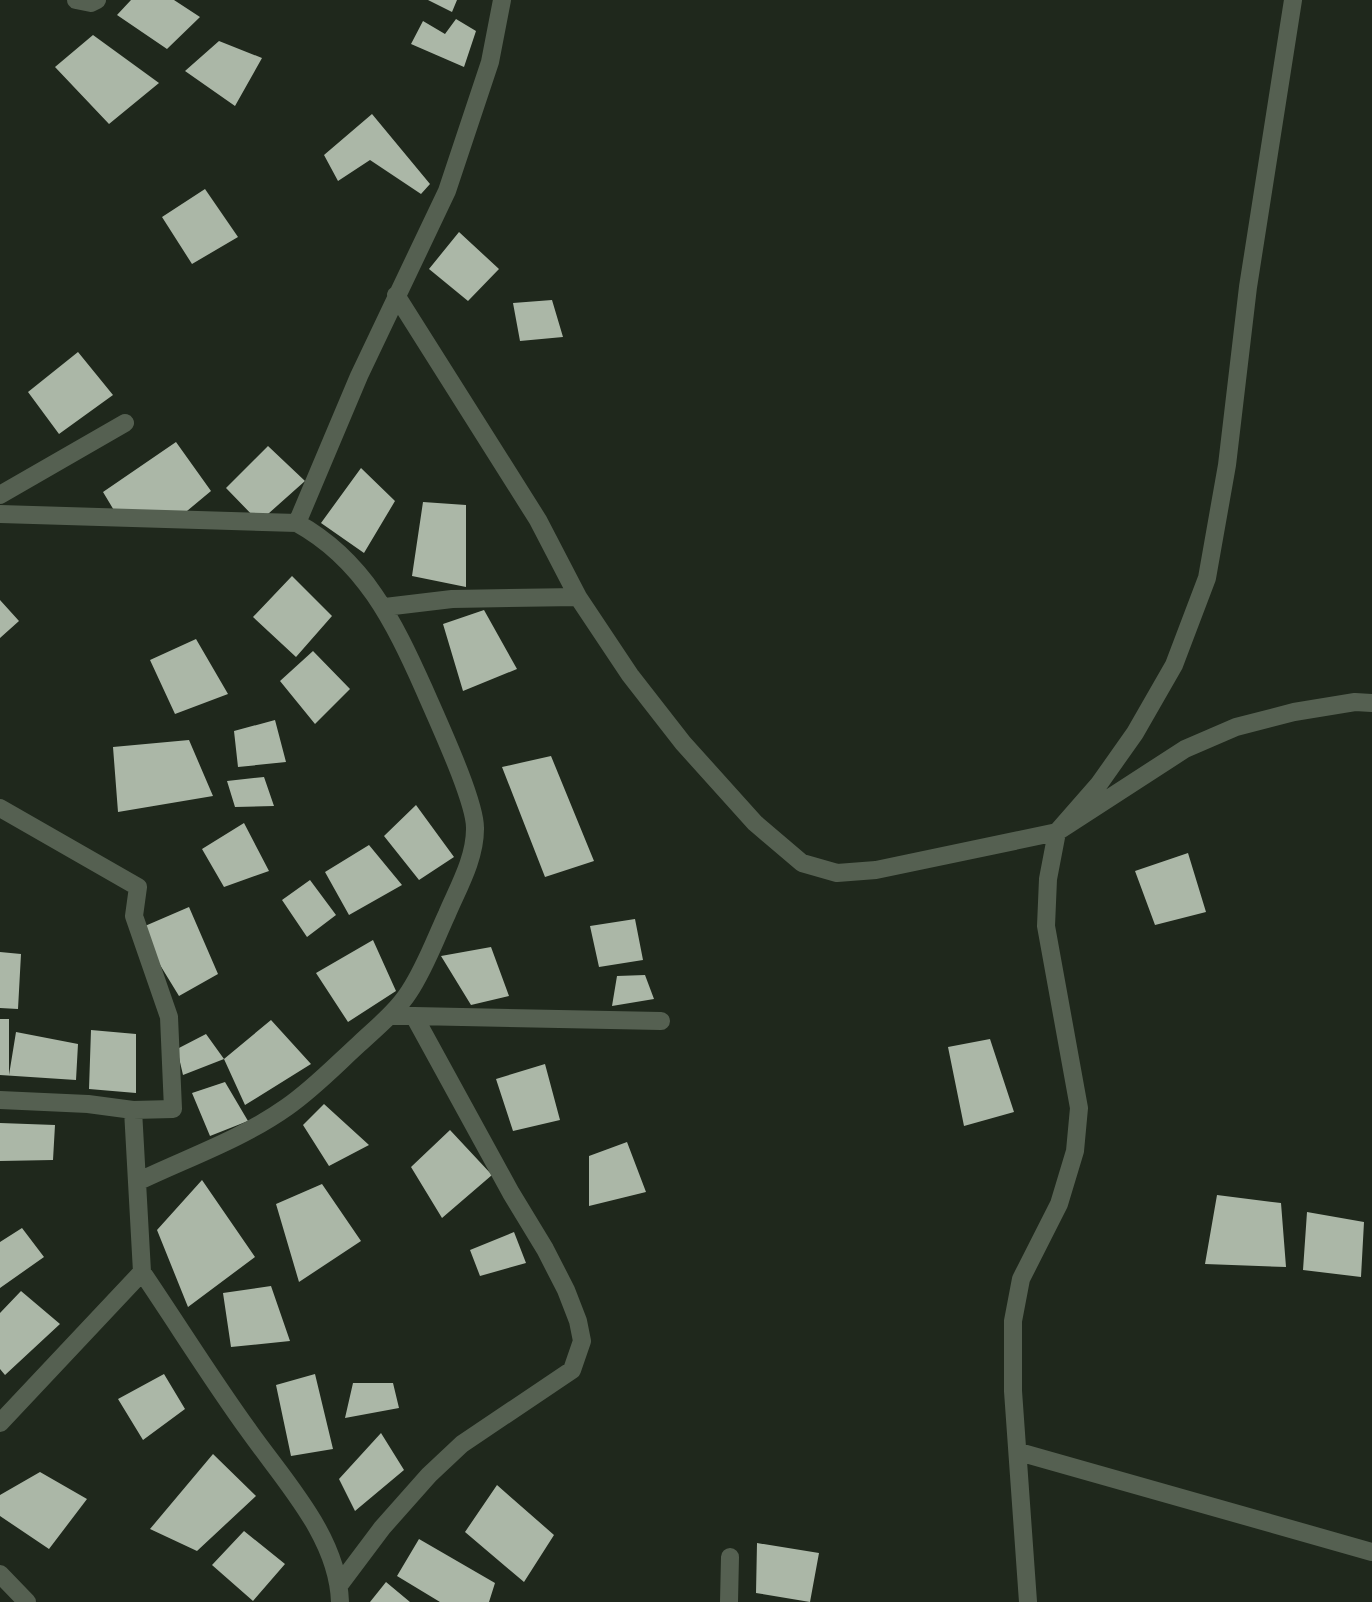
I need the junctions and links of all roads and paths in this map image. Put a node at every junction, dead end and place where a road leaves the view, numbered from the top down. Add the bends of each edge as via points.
1 (76, 0) edge
2 (97, 0) edge
3 (502, 0) edge
4 (1293, 0) edge
5 (396, 295) junction
6 (125, 423) dead end
7 (0, 495) edge
8 (0, 514) edge
9 (297, 523) junction
10 (578, 597) junction
11 (385, 607) junction
12 (1372, 703) edge
13 (0, 808) edge
14 (1057, 832) junction
15 (390, 1016) junction
16 (414, 1016) junction
17 (661, 1021) dead end
18 (0, 1100) edge
19 (133, 1110) junction
20 (137, 1182) junction
21 (142, 1272) junction
22 (0, 1423) edge
23 (1019, 1452) junction
24 (1372, 1552) edge
25 (730, 1557) dead end
26 (0, 1574) edge
27 (340, 1593) edge
28 (27, 1602) edge
29 (729, 1602) edge
30 (1028, 1602) edge

1 - 2 street
3 - 5 street via 490,62 447,191
4 - 14 street via 1248,287 1227,465 1207,578 1174,665 1135,733 1099,784
5 - 9 street
5 - 10 street via 532,510
6 - 7 street
8 - 9 street
9 - 11 street via 323,537 359,573
10 - 11 street via 452,599
10 - 14 street via 630,675 683,743 755,823 802,863 837,873 876,870
11 - 15 street via 436,717 476,827 464,875 433,945 409,992
12 - 14 street via 1294,712 1236,727 1185,749
13 - 19 street via 138,887 134,916 169,1017 173,1109
14 - 23 street via 1048,879 1046,926 1079,1108 1075,1151 1059,1204 1021,1279 1012,1321
15 - 16 street
15 - 20 street via 288,1107 252,1129
16 - 17 street
16 - 27 street via 544,1249 570,1300 582,1341 572,1370 462,1444 429,1475 382,1528
18 - 19 street
19 - 20 street
20 - 21 street
21 - 22 street
21 - 27 street via 249,1431 292,1487 327,1549
23 - 24 street
23 - 30 street
25 - 29 street
26 - 28 street

